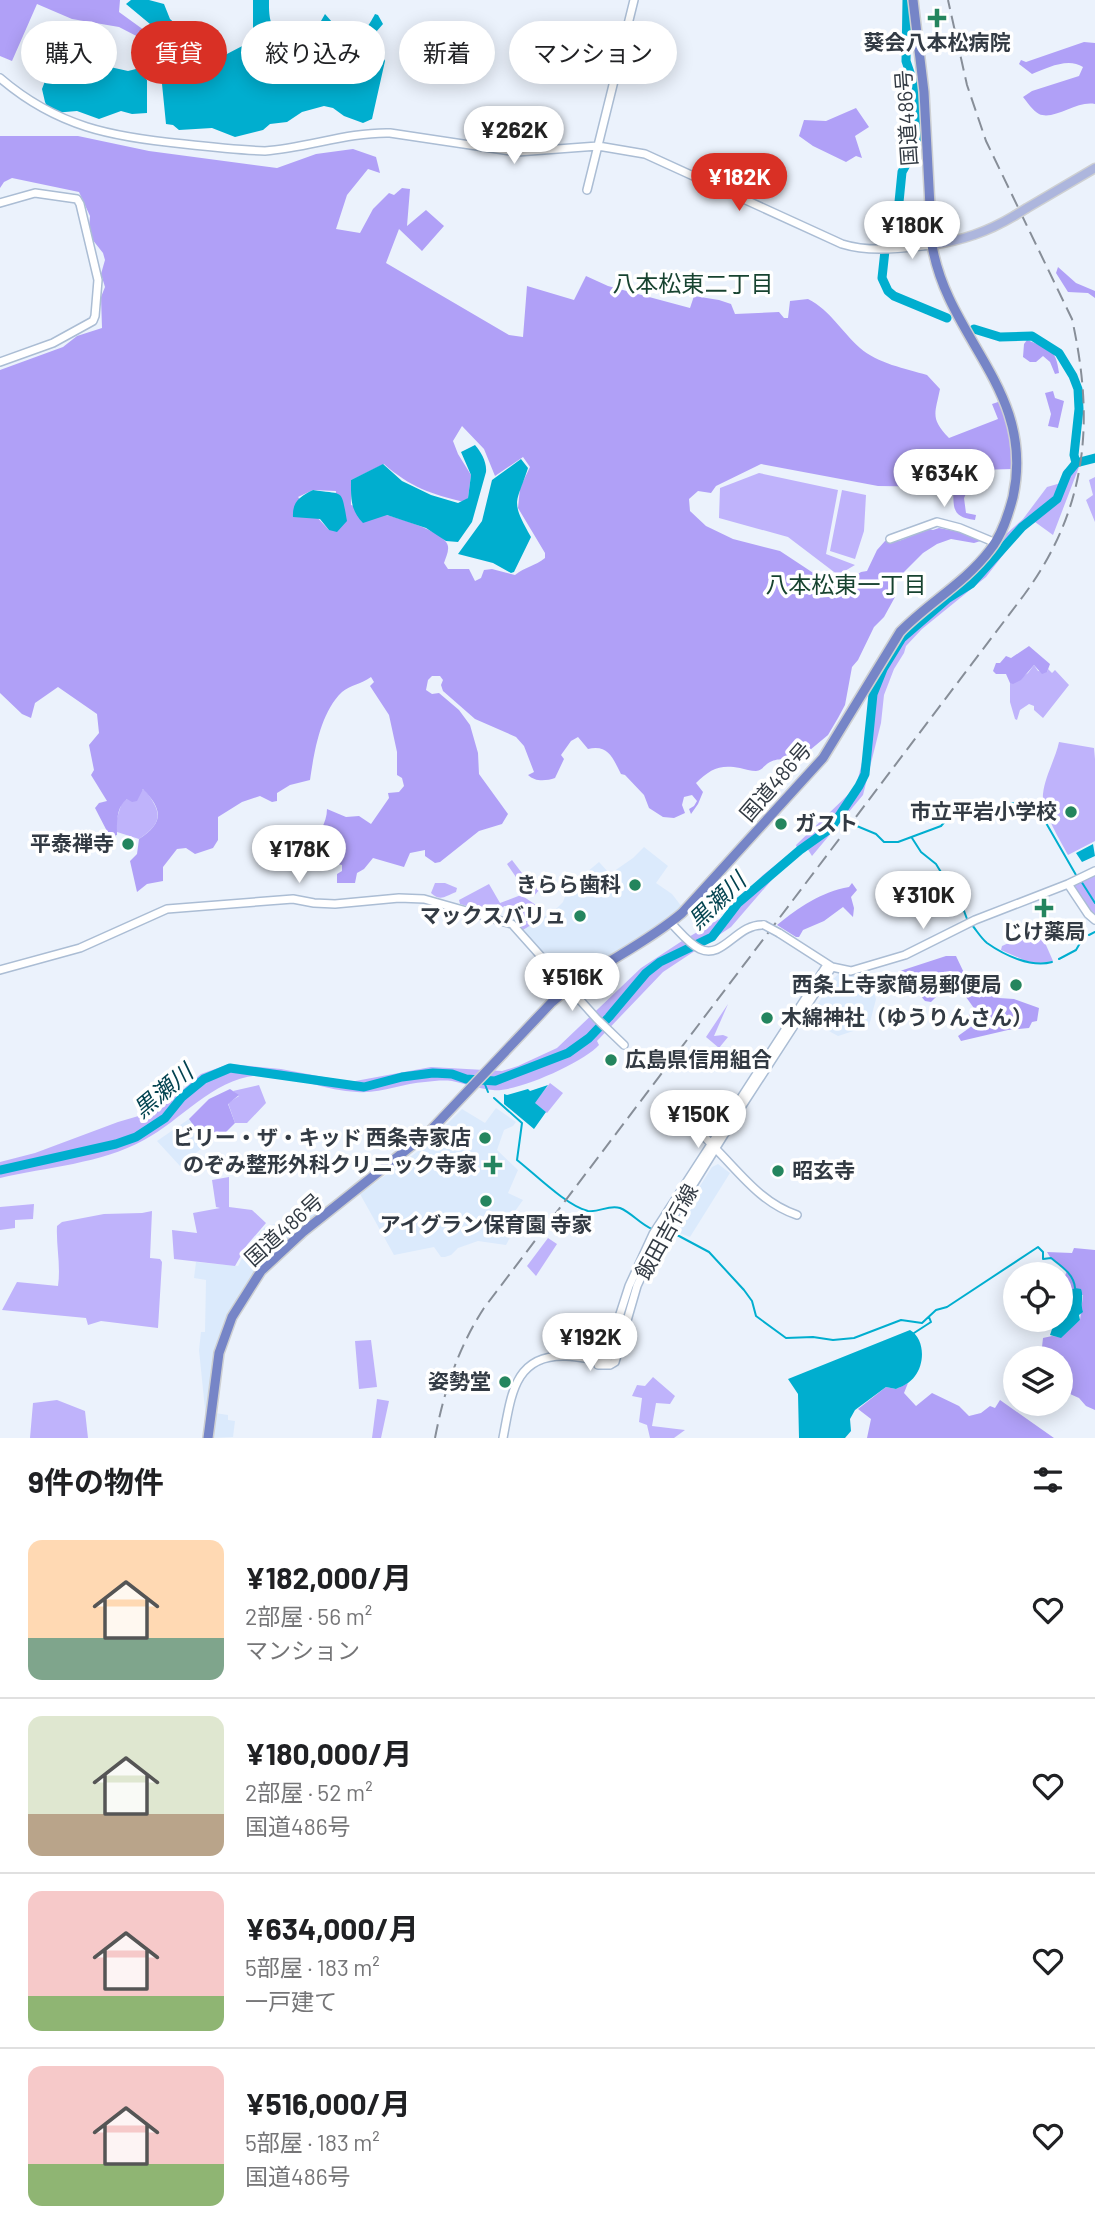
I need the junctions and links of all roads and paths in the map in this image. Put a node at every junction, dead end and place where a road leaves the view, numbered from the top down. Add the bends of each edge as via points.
1 (634, 0) edge
2 (913, 0) edge
3 (0, 78) edge
4 (598, 146) junction
5 (1095, 168) edge
6 (587, 190) dead end
7 (0, 203) edge
8 (932, 245) junction
9 (0, 362) edge
10 (890, 539) dead end
11 (996, 542) junction
12 (1095, 871) edge
13 (1068, 884) junction
14 (1095, 920) edge
15 (671, 923) junction
16 (830, 966) junction
17 (0, 970) edge
18 (569, 988) junction
19 (624, 1045) dead end
20 (682, 1117) dead end
21 (714, 1146) junction
22 (797, 1215) dead end
23 (208, 1438) edge
24 (503, 1438) edge

1 - 4 street
2 - 8 highway, 国道486号 via 924,92
3 - 4 street via 68,121 124,138 265,151 371,133 517,152
4 - 6 street
4 - 8 street via 645,154 832,241 885,249
5 - 8 main road, bridge via 997,226 962,240
7 - 9 street via 35,193 77,199 98,280 93,321 53,343
8 - 11 highway, 国道486号 via 943,287 1004,396 1014,430 1017,474 1010,509
10 - 11 street via 937,522
11 - 15 highway, 国道486号 via 972,570 900,632 816,766
12 - 13 street
13 - 14 street
13 - 16 street via 989,914 897,958 849,972
15 - 16 street, bridge via 699,949 711,950 722,948 745,928 764,925
15 - 18 highway, 国道486号
16 - 21 street, 飯田吉行線
17 - 18 street via 80,948 167,909 291,899 335,904 412,898 512,924
18 - 19 street
18 - 23 highway, 国道486号 via 430,1131 261,1271 232,1317 219,1353
20 - 21 street
21 - 22 street via 761,1196
21 - 24 street, 飯田吉行線 via 645,1265 612,1360 603,1365 554,1357 532,1363 523,1371 511,1398

